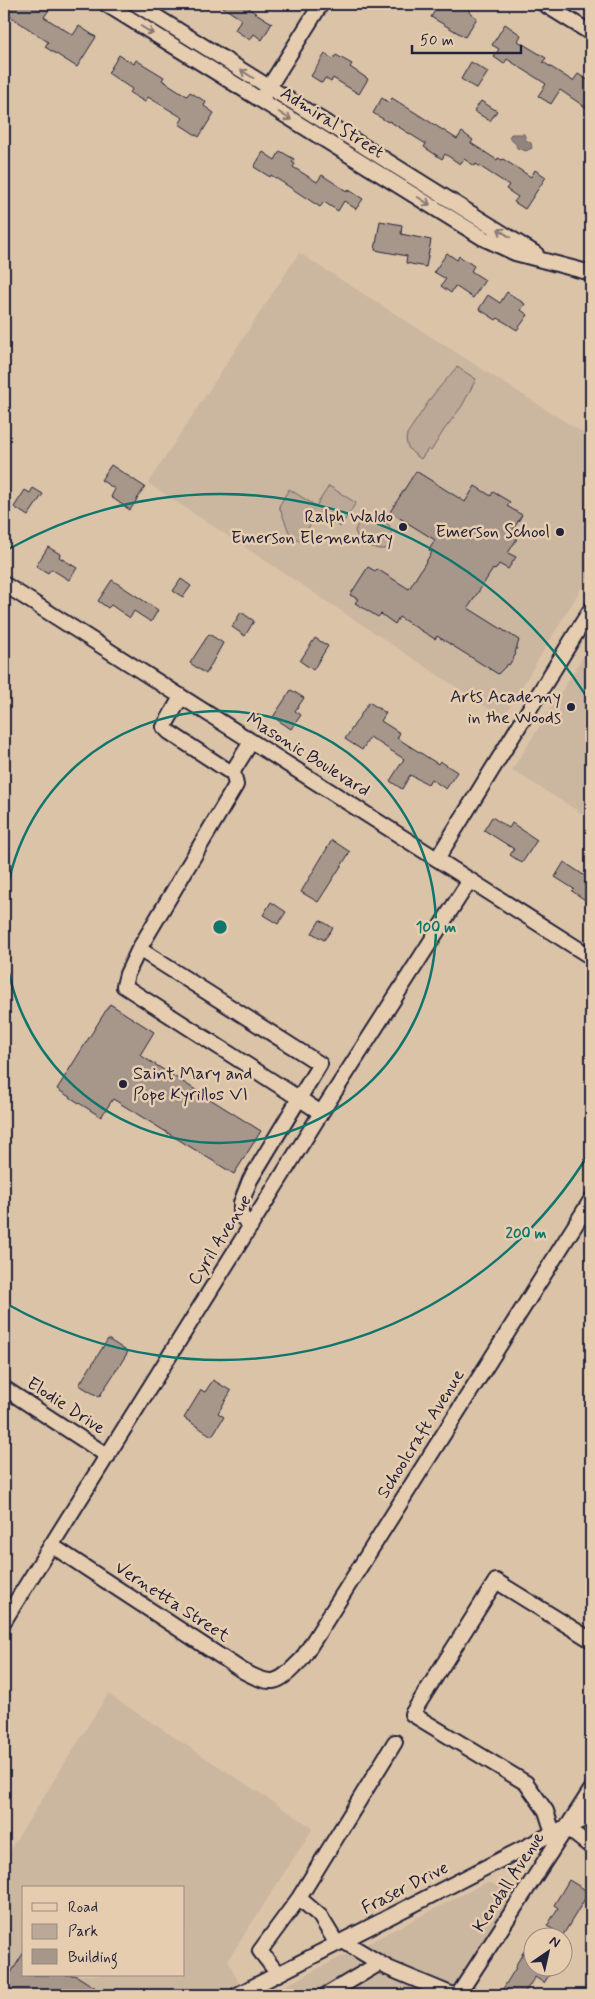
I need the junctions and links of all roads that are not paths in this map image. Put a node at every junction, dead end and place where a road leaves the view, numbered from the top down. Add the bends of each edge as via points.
1 (106, 4) edge
2 (136, 4) edge
3 (321, 4) edge
4 (544, 4) edge
5 (591, 33) edge
6 (268, 87) junction
7 (260, 100) junction
8 (545, 260) junction
9 (591, 273) edge
10 (4, 584) edge
11 (591, 609) edge
12 (182, 697) junction
13 (252, 742) junction
14 (233, 771) junction
15 (437, 859) junction
16 (470, 880) junction
17 (140, 949) junction
18 (591, 957) edge
19 (300, 1099) junction
20 (321, 1113) junction
21 (591, 1200) edge
22 (251, 1226) junction
23 (4, 1388) edge
24 (108, 1456) junction
25 (51, 1545) junction
26 (4, 1622) edge
27 (591, 1640) edge
28 (275, 1681) joint
29 (395, 1742) dead end
30 (591, 1790) edge
31 (591, 1816) edge
32 (568, 1828) junction
33 (553, 1833) junction
34 (591, 1847) edge
35 (299, 1898) junction
36 (340, 1942) junction
37 (380, 1963) junction
38 (278, 1974) junction
39 (237, 1995) edge
40 (326, 1995) edge
41 (453, 1995) edge
42 (458, 1995) edge

1 -> 7 street, Admiral Street
6 -> 2 street, Admiral Street
3 - 6 street
4 - 5 street
6 - 7 street
8 -> 6 street, Admiral Street
7 -> 8 street, Admiral Street via 482,238
8 - 9 street, Admiral Street
10 - 12 street, Masonic Boulevard
11 - 15 street
12 - 13 street, Masonic Boulevard
12 - 14 street via 164,727 226,770
13 - 14 street
13 - 15 street, Masonic Boulevard
14 - 17 street via 236,785
15 - 16 street, Masonic Boulevard
16 - 18 street, Masonic Boulevard
16 - 20 street, Cyril Avenue
17 - 19 street via 126,974 124,986
17 - 19 street via 320,1064
19 - 20 street
19 - 22 street via 247,1187 241,1203 241,1216
20 - 22 street, Cyril Avenue
21 - 28 street, Schoolcraft Avenue via 302,1659 285,1677
22 - 24 street, Cyril Avenue
23 - 24 street, Elodie Drive
24 - 25 street, Cyril Avenue
25 - 26 street, Cyril Avenue
25 - 28 street, Vernetta Street via 243,1671 266,1681
27 - 33 street via 496,1581 412,1714 526,1784 546,1811
29 - 35 street
30 - 32 street, Kendall Avenue
31 - 32 street, Fraser Drive
32 - 33 street, Fraser Drive
32 - 34 street
32 - 42 street, Kendall Avenue
33 - 36 street, Fraser Drive
35 - 36 street via 320,1916
35 - 38 street via 260,1951
36 - 37 street
36 - 38 street, Fraser Drive
37 - 40 street
37 - 41 street
38 - 39 street, Fraser Drive

